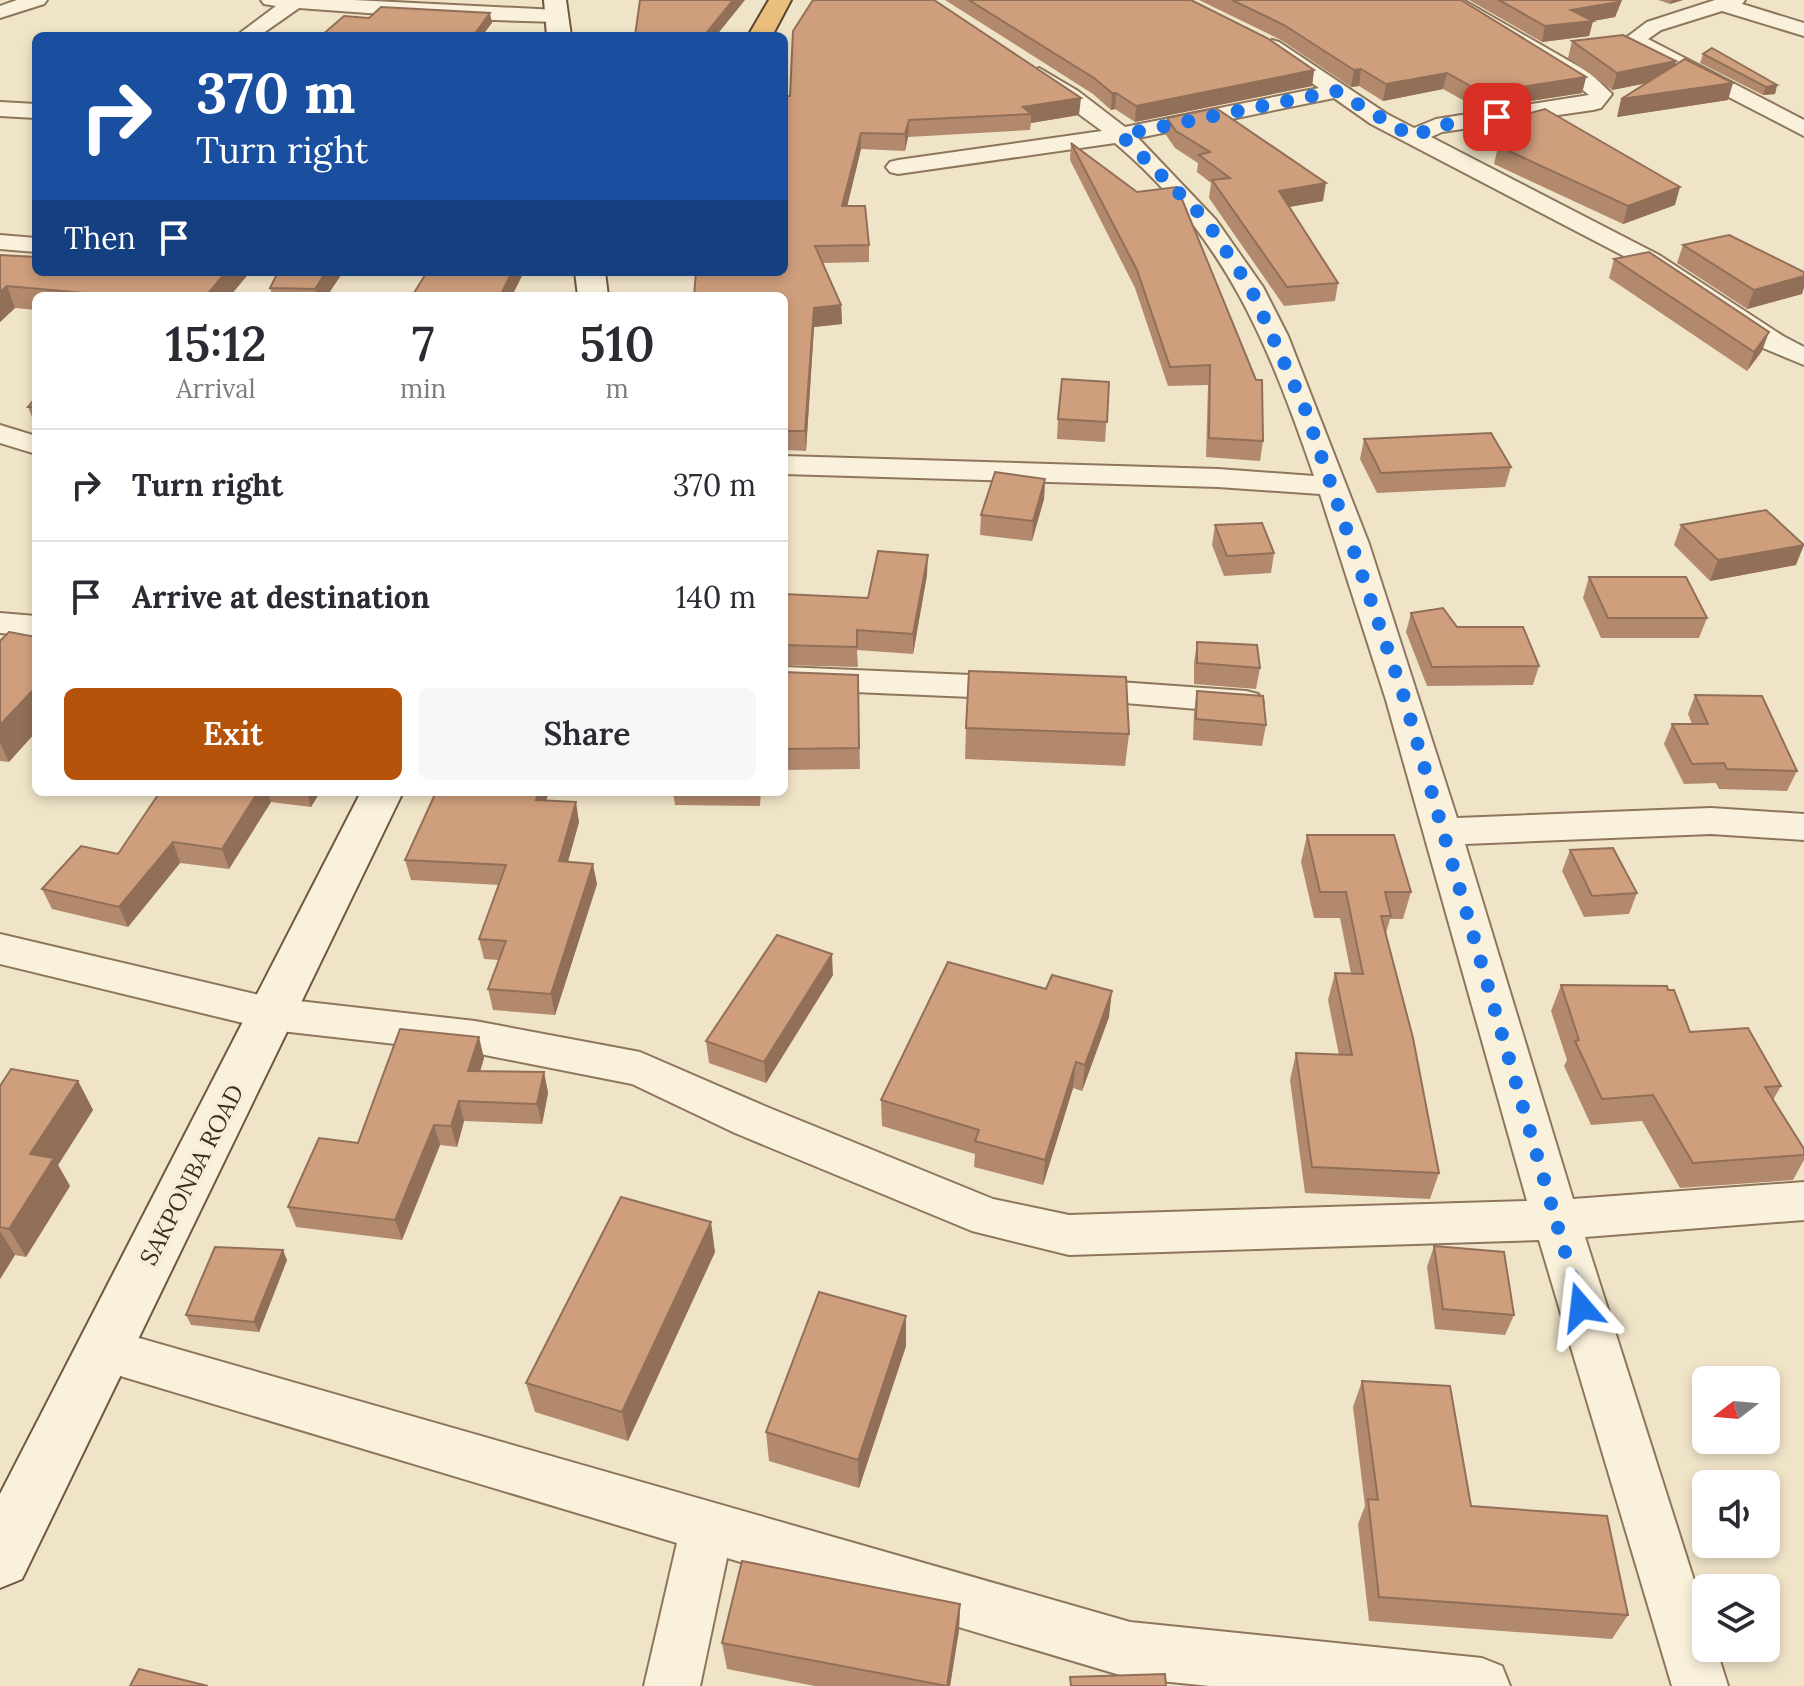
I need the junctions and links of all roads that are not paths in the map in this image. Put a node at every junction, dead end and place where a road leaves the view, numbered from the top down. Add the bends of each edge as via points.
1 (37, 0) edge
2 (271, 0) edge
3 (780, 0) edge
4 (1449, 0) edge
5 (295, 2) edge
6 (328, 2) edge
7 (1729, 3) edge
8 (0, 12) edge
9 (557, 17) edge
10 (1804, 30) edge
11 (252, 32) edge
12 (762, 32) edge
13 (1245, 33) edge
14 (1570, 48) edge
15 (1005, 51) edge
16 (1539, 52) junction
17 (1336, 91) junction
18 (0, 109) edge
19 (32, 111) edge
20 (1804, 129) edge
21 (1121, 135) junction
22 (1413, 137) junction
23 (898, 167) dead end
24 (0, 242) edge
25 (32, 245) edge
26 (1804, 357) edge
27 (0, 434) edge
28 (32, 444) edge
29 (788, 465) edge
30 (1332, 486) junction
31 (0, 623) edge
32 (32, 626) edge
33 (788, 678) edge
34 (1261, 703) edge
35 (380, 796) edge
36 (1804, 827) edge
37 (1443, 832) junction
38 (0, 949) edge
39 (272, 1014) junction
40 (1804, 1201) edge
41 (1554, 1220) junction
42 (104, 1350) junction
43 (707, 1525) junction
44 (0, 1558) edge
45 (672, 1686) edge
46 (1482, 1686) edge
47 (1700, 1686) edge

1 - 8 street
2 - 5 street
3 - 12 highway
4 - 16 street
5 - 6 street
5 - 11 street
6 - 9 street
7 - 10 street
7 - 20 street via 1654,26 1625,41
13 - 17 street
14 - 16 street
15 - 21 street via 1083,102
16 - 22 street via 1601,94 1593,103 1436,126
17 - 21 street
17 - 22 street
18 - 19 street
21 - 23 street
21 - 30 street via 1205,219 1251,289 1305,409
22 - 26 street via 1650,260
24 - 25 street
27 - 28 street
29 - 30 street
30 - 37 street via 1404,697
31 - 32 street
33 - 34 street
35 - 39 main road, SAKPONBA ROAD
36 - 37 street via 1711,821
37 - 41 street
38 - 39 street
39 - 41 street via 475,1037 640,1069 988,1217 1069,1235
39 - 42 main road, SAKPONBA ROAD
40 - 41 street
41 - 47 street
42 - 43 street
42 - 44 main road, SAKPONBA ROAD
43 - 45 street
43 - 46 street via 1130,1650

